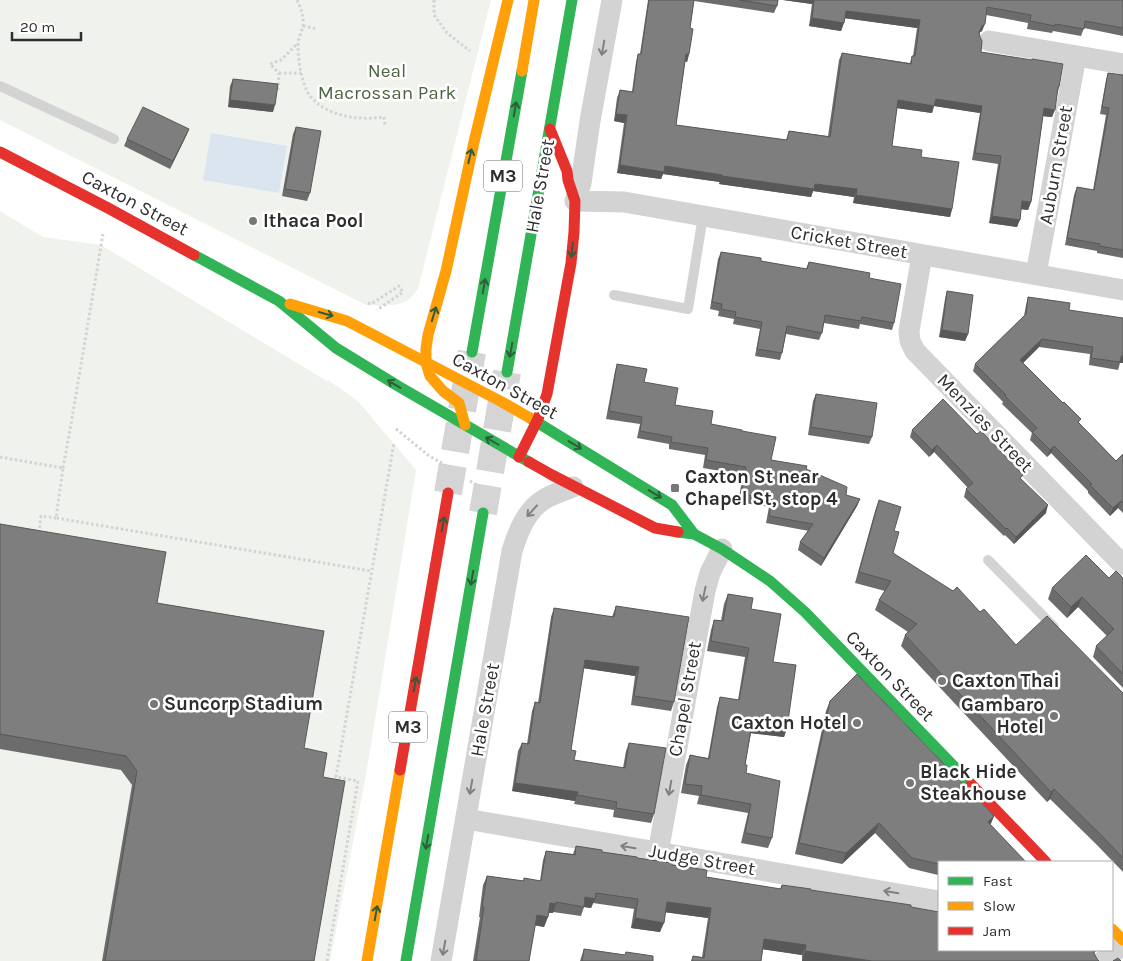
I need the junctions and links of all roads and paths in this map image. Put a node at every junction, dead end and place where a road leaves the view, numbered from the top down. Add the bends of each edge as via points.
1 (297, 0) edge
2 (434, 0) edge
3 (508, 0) edge
4 (534, 0) edge
5 (572, 0) edge
6 (612, 0) edge
7 (303, 26) junction
8 (317, 29) dead end
9 (989, 41) dead end
10 (298, 43) junction
11 (474, 53) dead end
12 (1076, 56) junction
13 (1123, 64) edge
14 (279, 73) junction
15 (301, 73) junction
16 (0, 86) edge
17 (278, 90) edge
18 (385, 125) dead end
19 (550, 129) junction
20 (114, 139) dead end
21 (0, 152) edge
22 (575, 201) junction
23 (108, 208) junction
24 (703, 216) junction
25 (922, 255) junction
26 (1036, 274) junction
27 (1123, 290) edge
28 (614, 296) dead end
29 (279, 301) junction
30 (365, 302) dead end
31 (370, 315) dead end
32 (472, 352) tunnel mouth
33 (426, 362) junction
34 (507, 372) tunnel mouth
35 (537, 422) junction
36 (465, 425) junction
37 (396, 429) dead end
38 (394, 443) dead end
39 (428, 455) dead end
40 (0, 457) edge
41 (519, 457) junction
42 (63, 468) junction
43 (573, 487) junction
44 (448, 493) tunnel mouth
45 (483, 513) tunnel mouth
46 (56, 518) junction
47 (694, 534) junction
48 (38, 536) edge
49 (722, 548) junction
50 (988, 560) dead end
51 (1123, 565) edge
52 (371, 571) junction
53 (1062, 636) edge
54 (466, 819) junction
55 (658, 853) junction
56 (1045, 861) edge
57 (938, 901) edge
58 (1123, 922) edge
59 (1118, 936) edge
60 (327, 961) edge
61 (367, 961) edge
62 (406, 961) edge
63 (441, 961) edge

1 - 7 path
2 - 11 path via 434,15 447,33
33 -> 3 main road via 428,334 446,271
32 -> 4 main road, Hale Street / M3
5 - 19 main road, Hale Street / M3
6 -> 22 street, Hale Street via 581,184
7 - 8 path
7 - 10 path
9 - 12 street
10 - 14 path via 282,60 270,64
10 - 15 path
12 - 13 street
12 - 26 street, Auburn Street
14 - 15 path
14 - 17 path
15 - 18 path via 308,95 330,112 371,119 384,117
16 - 20 lane
19 - 22 main road
19 -> 34 main road, Hale Street / M3
21 - 23 main road, Caxton Street
22 - 24 street, Cricket Street via 624,202
22 -> 35 main road via 571,263 548,394
23 - 29 main road, Caxton Street
23 - 42 path
24 - 25 street, Cricket Street
24 - 28 lane via 688,309
25 - 26 street, Cricket Street
25 - 51 street, Menzies Street via 909,331 915,351
26 - 27 street, Cricket Street
29 -> 33 main road, Caxton Street via 347,321
36 -> 29 main road, Caxton Street via 336,348
30 - 31 path via 371,304 400,286 402,292
33 - 35 main road, Caxton Street
33 - 36 main road via 434,382 459,402
35 - 41 main road
35 -> 47 main road, Caxton Street via 672,505
41 -> 36 main road, Caxton Street
37 - 39 path
38 - 52 path
40 - 42 path
41 - 43 main road, Caxton Street
42 - 46 path
43 - 47 main road, Caxton Street via 654,528
43 -> 54 street, Hale Street via 546,498 533,508 515,542
61 -> 44 main road, M3
45 -> 62 main road, Hale Street / M3
46 - 48 path via 41,516
46 - 52 path
47 - 49 main road, Caxton Street
49 -> 55 street, Chapel Street via 705,591
49 - 56 main road, Caxton Street via 787,595
50 - 53 lane
52 - 60 path via 336,777 358,781
55 -> 54 street, Judge Street
54 -> 63 street, Hale Street
57 -> 55 street, Judge Street
58 - 59 lane

